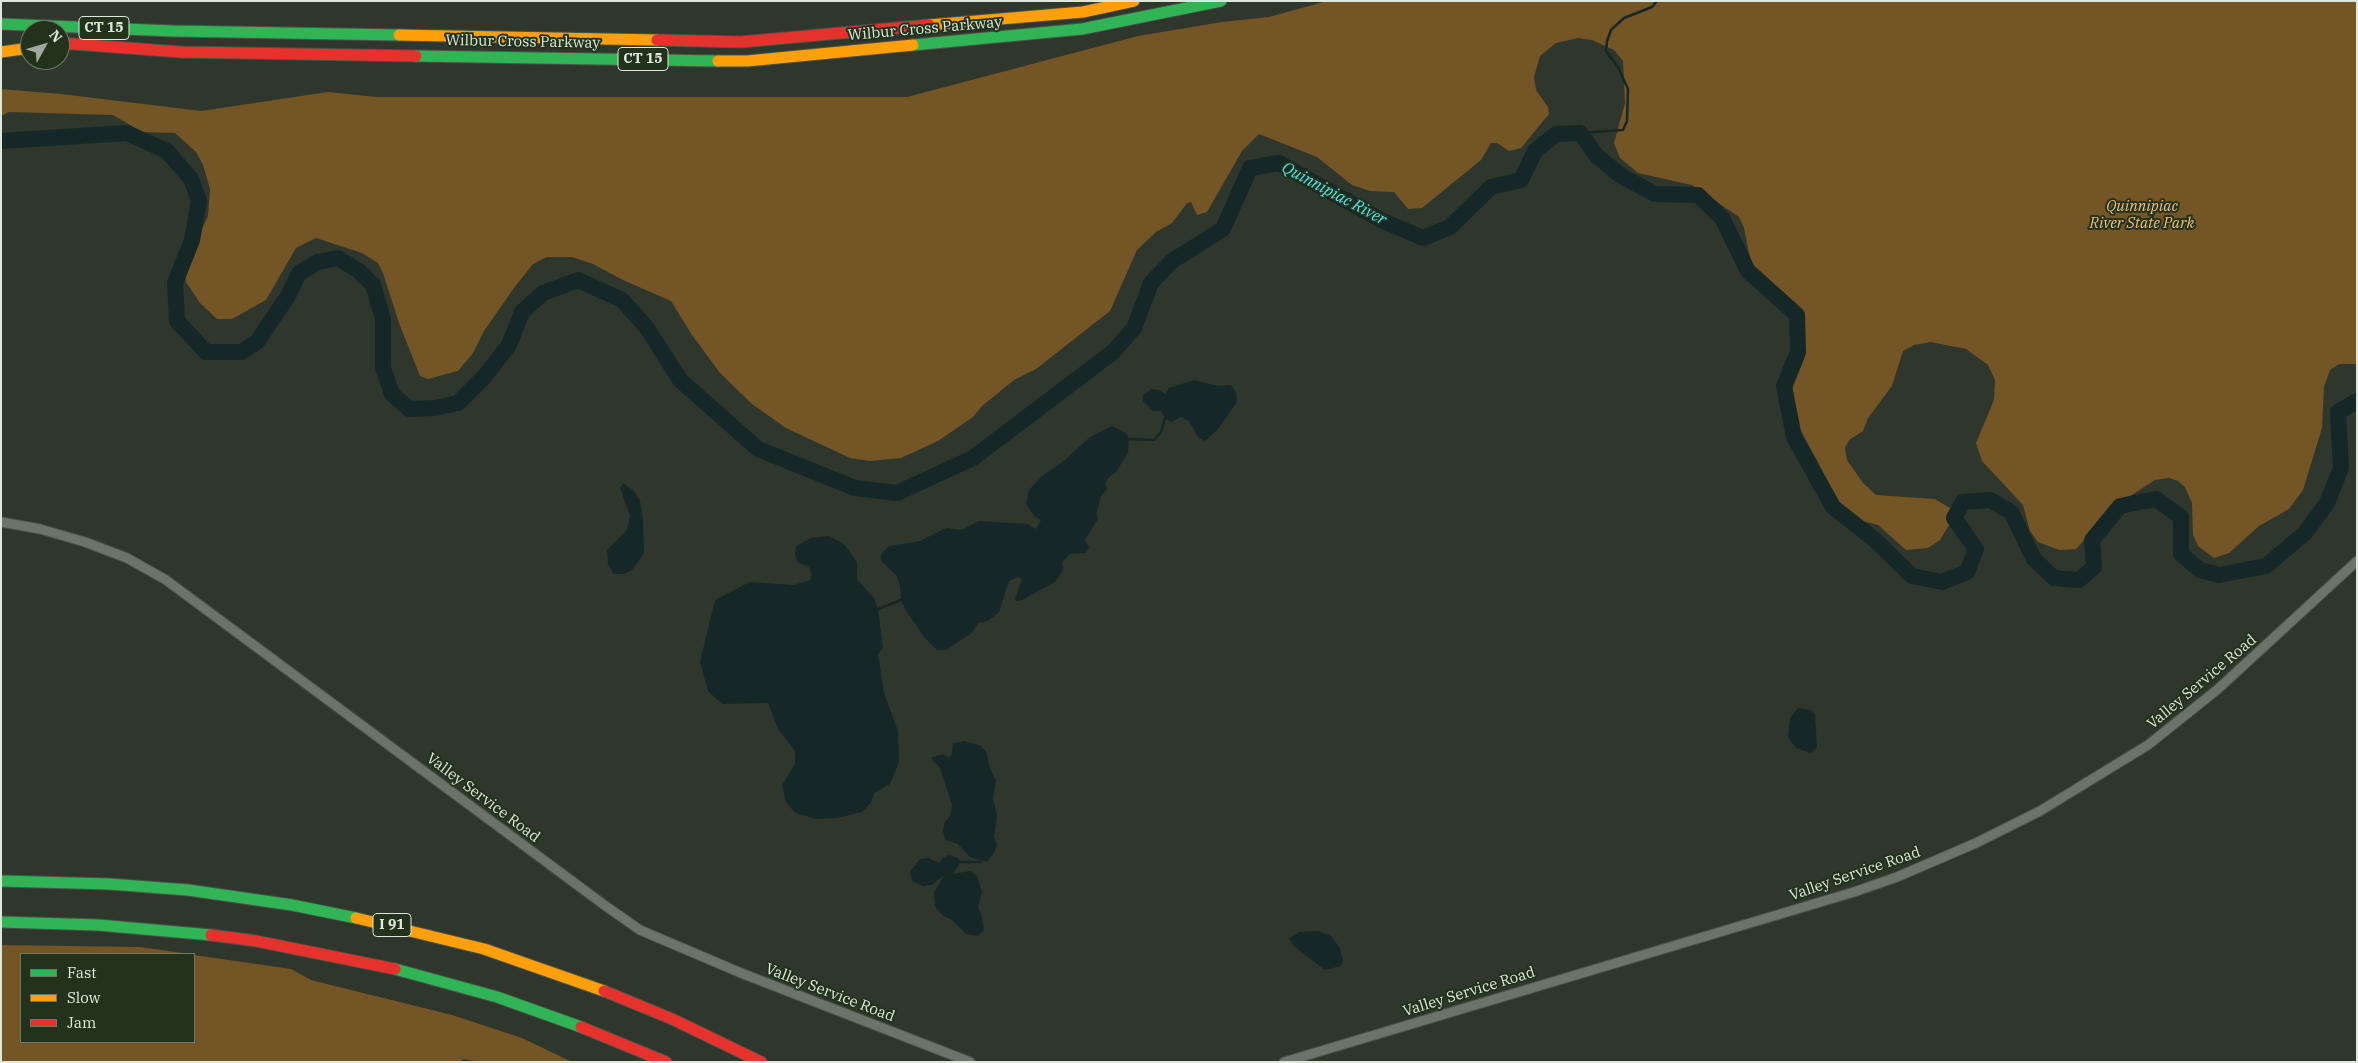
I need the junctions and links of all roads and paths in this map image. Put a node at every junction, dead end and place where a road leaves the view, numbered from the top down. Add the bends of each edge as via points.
1 (1134, 1) edge
2 (1221, 1) edge
3 (1, 19) edge
4 (20, 22) edge
5 (1, 24) edge
6 (20, 24) edge
7 (70, 26) edge
8 (1, 42) edge
9 (20, 43) edge
10 (70, 45) edge
11 (20, 49) edge
12 (1, 52) edge
13 (1, 522) edge
14 (2357, 561) edge
15 (1, 880) edge
16 (1, 922) edge
17 (666, 1062) edge
18 (761, 1062) edge
19 (970, 1062) edge
20 (1284, 1062) edge

1 - 7 highway, Wilbur Cross Parkway / CT 15 via 1083,12 741,42 173,31
2 - 10 highway, Wilbur Cross Parkway / CT 15 via 1082,29 747,61 181,52
3 - 4 highway
5 - 6 highway, Wilbur Cross Parkway / CT 15
8 - 9 highway
11 - 12 highway
13 - 19 street, Valley Service Road via 85,542 127,558 166,580 640,930
14 - 20 street, Valley Service Road via 2224,684 2148,745 2040,811 1976,843 1854,892
15 - 18 highway, I 91 via 196,891 314,908 400,927 484,949 586,984 672,1019
16 - 17 highway via 159,929 328,954 497,997

